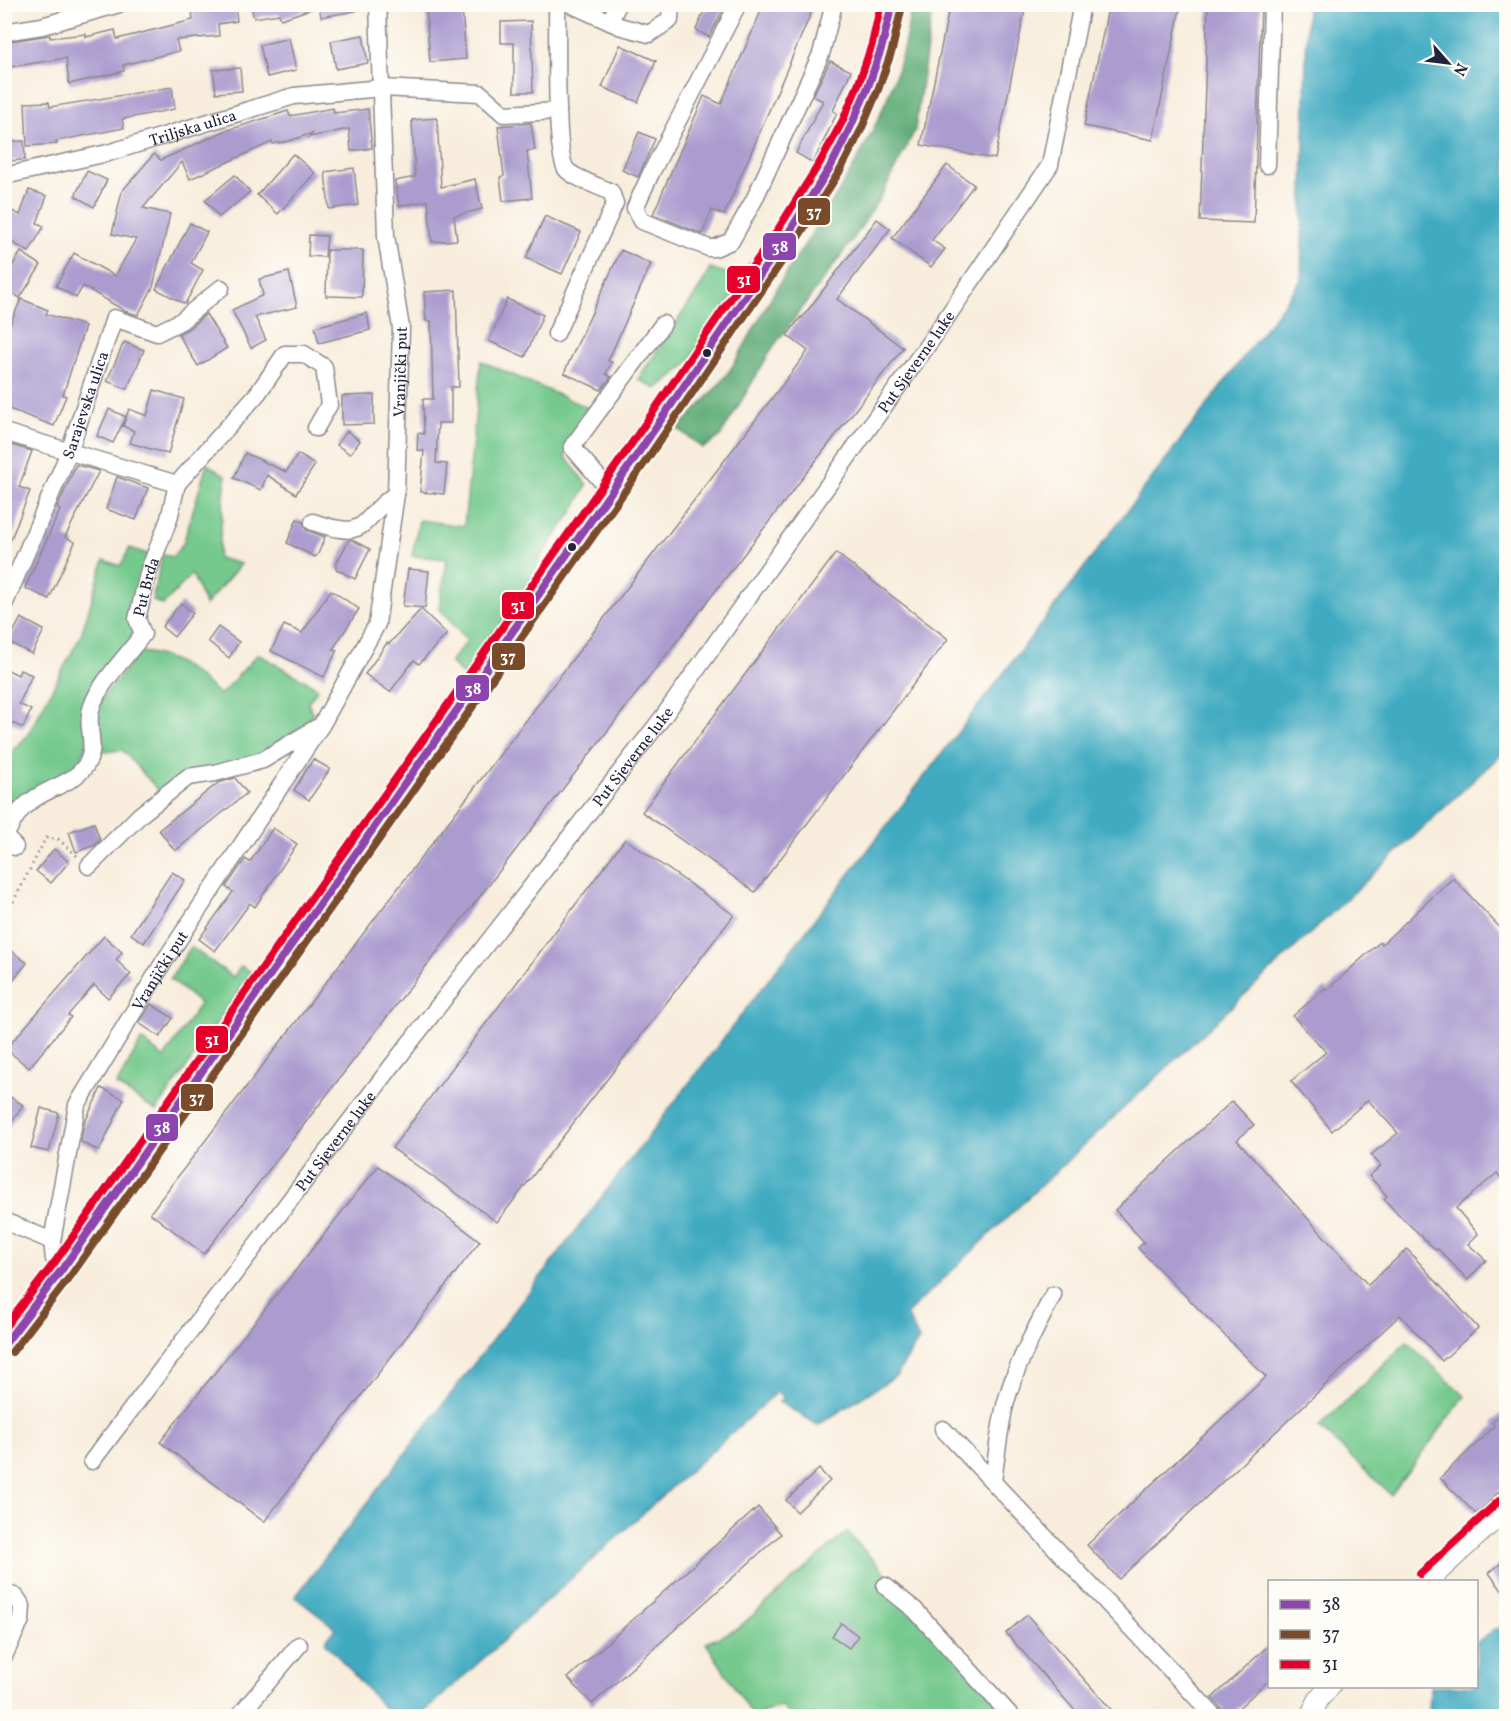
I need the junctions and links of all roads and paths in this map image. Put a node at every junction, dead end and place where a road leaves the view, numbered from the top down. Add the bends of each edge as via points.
1 (119, 4) edge
2 (378, 4) edge
3 (557, 4) edge
4 (570, 4) edge
5 (618, 4) edge
6 (671, 4) edge
7 (738, 4) edge
8 (834, 4) edge
9 (892, 4) edge
10 (1082, 4) edge
11 (1272, 4) edge
12 (610, 22) junction
13 (4, 32) edge
14 (382, 88) junction
15 (558, 111) junction
16 (1267, 165) dead end
17 (4, 176) edge
18 (221, 288) dead end
19 (663, 324) dead end
20 (556, 334) dead end
21 (316, 428) dead end
22 (4, 432) edge
23 (69, 452) junction
24 (177, 484) junction
25 (611, 492) junction
26 (396, 494) junction
27 (313, 522) dead end
28 (4, 605) edge
29 (322, 724) junction
30 (15, 847) dead end
31 (89, 866) joint
32 (13, 902) dead end
33 (4, 1221) edge
34 (52, 1241) junction
35 (63, 1268) junction
36 (1053, 1295) dead end
37 (4, 1346) edge
38 (943, 1429) dead end
39 (92, 1461) dead end
40 (993, 1481) junction
41 (1506, 1509) edge
42 (1428, 1580) edge
43 (885, 1586) dead end
44 (4, 1592) edge
45 (299, 1645) dead end
46 (4, 1656) edge
47 (1328, 1688) edge
48 (239, 1716) edge
49 (1011, 1716) edge
50 (1214, 1716) edge
51 (1310, 1716) edge

1 - 13 street via 42,26
2 - 14 street, Vranjički put
3 - 15 street
4 - 12 street
5 - 12 street
6 - 12 street via 670,20 650,34
7 - 8 street via 635,208 642,221 709,248 731,241 754,200 821,54
9 - 25 main road via 863,103 826,174
10 - 39 street, Put Sjeverne luke via 1050,165 934,336 663,717
11 - 16 street
14 - 15 street, Triljska ulica via 480,93 504,114
14 - 17 street, Triljska ulica via 294,96 108,153
14 - 26 street, Vranjički put via 386,236 401,328
15 - 20 street via 562,161 568,171 610,192 615,203
18 - 23 street, Sarajevska ulica via 181,321 157,333 114,318
19 - 25 street via 572,447
21 - 24 street via 329,405 324,367 304,354 285,354 258,393
22 - 23 street
23 - 24 street
23 - 28 street, Sarajevska ulica
24 - 30 street, Put Brda via 137,618 142,634 91,706 91,756 67,783 25,805 5,837
25 - 35 main road
26 - 27 street via 365,524 348,531
26 - 29 street, Vranjički put via 377,624
29 - 31 street, Vranjički put via 263,760 188,777 140,815
29 - 34 street, Vranjički put via 165,960 77,1105
31 - 32 path via 58,839 46,838
33 - 34 street
34 - 35 street via 54,1259
35 - 37 main road
36 - 40 street via 1010,1388
38 - 40 street
40 - 50 street
41 - 42 main road
43 - 49 street via 915,1610
44 - 46 street via 16,1597 22,1606 21,1620
45 - 48 street
47 - 51 main road

